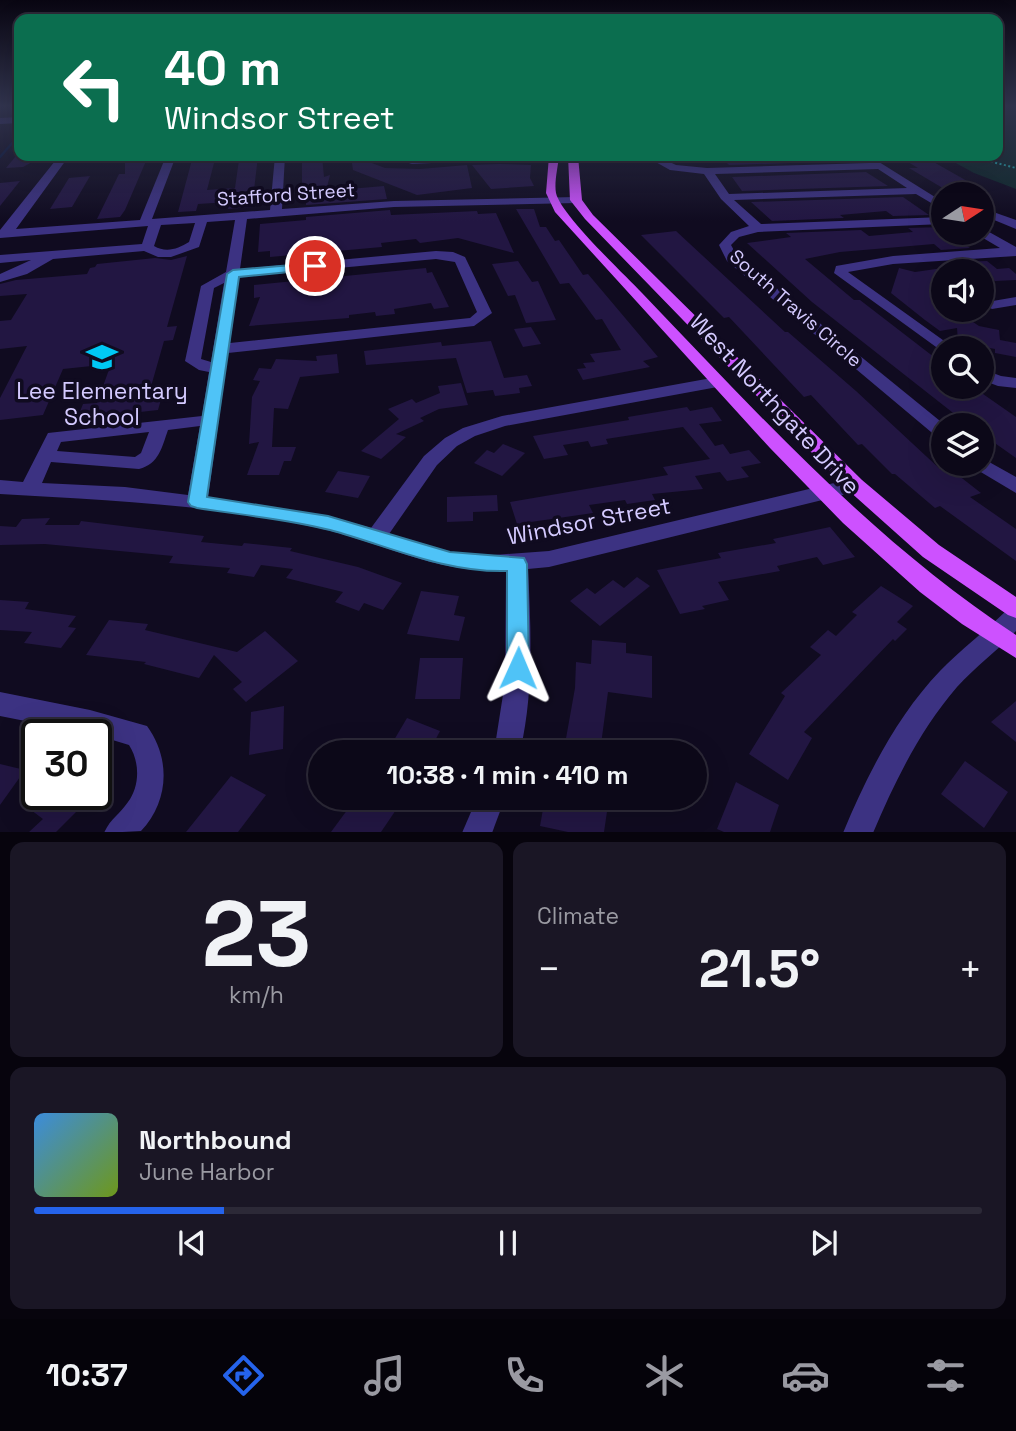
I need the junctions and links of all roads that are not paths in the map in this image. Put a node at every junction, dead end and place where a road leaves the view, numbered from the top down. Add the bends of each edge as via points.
1 (60, 161) edge
2 (170, 161) edge
3 (280, 161) edge
4 (553, 161) edge
5 (573, 161) edge
6 (660, 161) edge
7 (712, 161) edge
8 (874, 161) edge
9 (881, 166) junction
10 (713, 171) junction
11 (920, 191) junction
12 (725, 197) junction
13 (931, 198) edge
14 (552, 199) junction
15 (576, 200) junction
16 (276, 212) junction
17 (242, 215) junction
18 (994, 216) edge
19 (202, 218) junction
20 (931, 221) edge
21 (150, 222) junction
22 (1016, 225) edge
23 (758, 228) junction
24 (3, 234) edge
25 (994, 239) edge
26 (147, 247) junction
27 (1015, 252) edge
28 (50, 254) junction
29 (0, 259) edge
30 (233, 274) junction
31 (0, 278) edge
32 (1016, 301) edge
33 (994, 304) edge
34 (931, 337) edge
35 (221, 349) junction
36 (218, 367) junction
37 (994, 380) edge
38 (717, 382) junction
39 (1016, 383) edge
40 (210, 420) junction
41 (931, 423) edge
42 (161, 425) junction
43 (45, 456) junction
44 (994, 472) edge
45 (855, 485) junction
46 (1016, 486) edge
47 (0, 487) edge
48 (30, 488) junction
49 (824, 495) junction
50 (197, 502) junction
51 (377, 536) junction
52 (517, 564) junction
53 (1016, 609) edge
54 (1016, 616) edge
55 (1007, 643) edge
56 (0, 704) edge
57 (510, 740) edge
58 (486, 810) edge
59 (119, 832) edge
60 (477, 832) edge
61 (858, 832) edge

1 - 24 street
2 - 21 street
3 - 16 street
4 - 14 main road
5 - 15 main road
6 - 10 street via 674,168
7 - 10 street
8 - 9 street
9 - 10 street
9 - 11 street
10 - 12 street
11 - 12 street
11 - 13 street
12 - 23 street
14 - 15 street, Stafford Street
14 - 16 street, Stafford Street
14 - 38 main road, West Northgate Drive
15 - 45 main road, West Northgate Drive
16 - 17 street, Stafford Street
17 - 19 street, Stafford Street
17 - 30 street
18 - 22 street
19 - 21 street, Stafford Street
19 - 26 street via 190,248 161,254
20 - 23 street, South Travis Circle
21 - 24 street, Stafford Street
21 - 26 street
23 - 41 street, South Travis Circle via 729,238 727,252
25 - 27 street
26 - 28 street
27 - 34 street via 894,260 841,269 848,279
28 - 29 street
28 - 31 street
30 - 35 street
30 - 35 street via 445,255 460,260 485,313 474,322
30 - 36 street via 208,286 193,361
32 - 33 street
35 - 36 street
36 - 40 street
37 - 39 street
38 - 49 main road, West Northgate Drive
38 - 51 street via 502,421 471,431 450,442 433,459
40 - 42 street
40 - 50 street
42 - 43 street via 54,438
42 - 43 street via 149,456 139,463
43 - 48 street
44 - 46 street
45 - 49 street, Windsor Street
45 - 53 main road, West Northgate Drive via 931,551
47 - 48 street, Windsor Street
48 - 50 street, Windsor Street
49 - 52 street, Windsor Street
49 - 55 main road, West Northgate Drive via 925,585
50 - 51 street, Windsor Street via 300,517
51 - 52 street, Windsor Street via 450,560
52 - 57 street via 517,687
54 - 55 street
55 - 61 street via 964,663 915,721 879,783
56 - 59 street via 90,722 143,741 153,771 141,809
58 - 60 street

